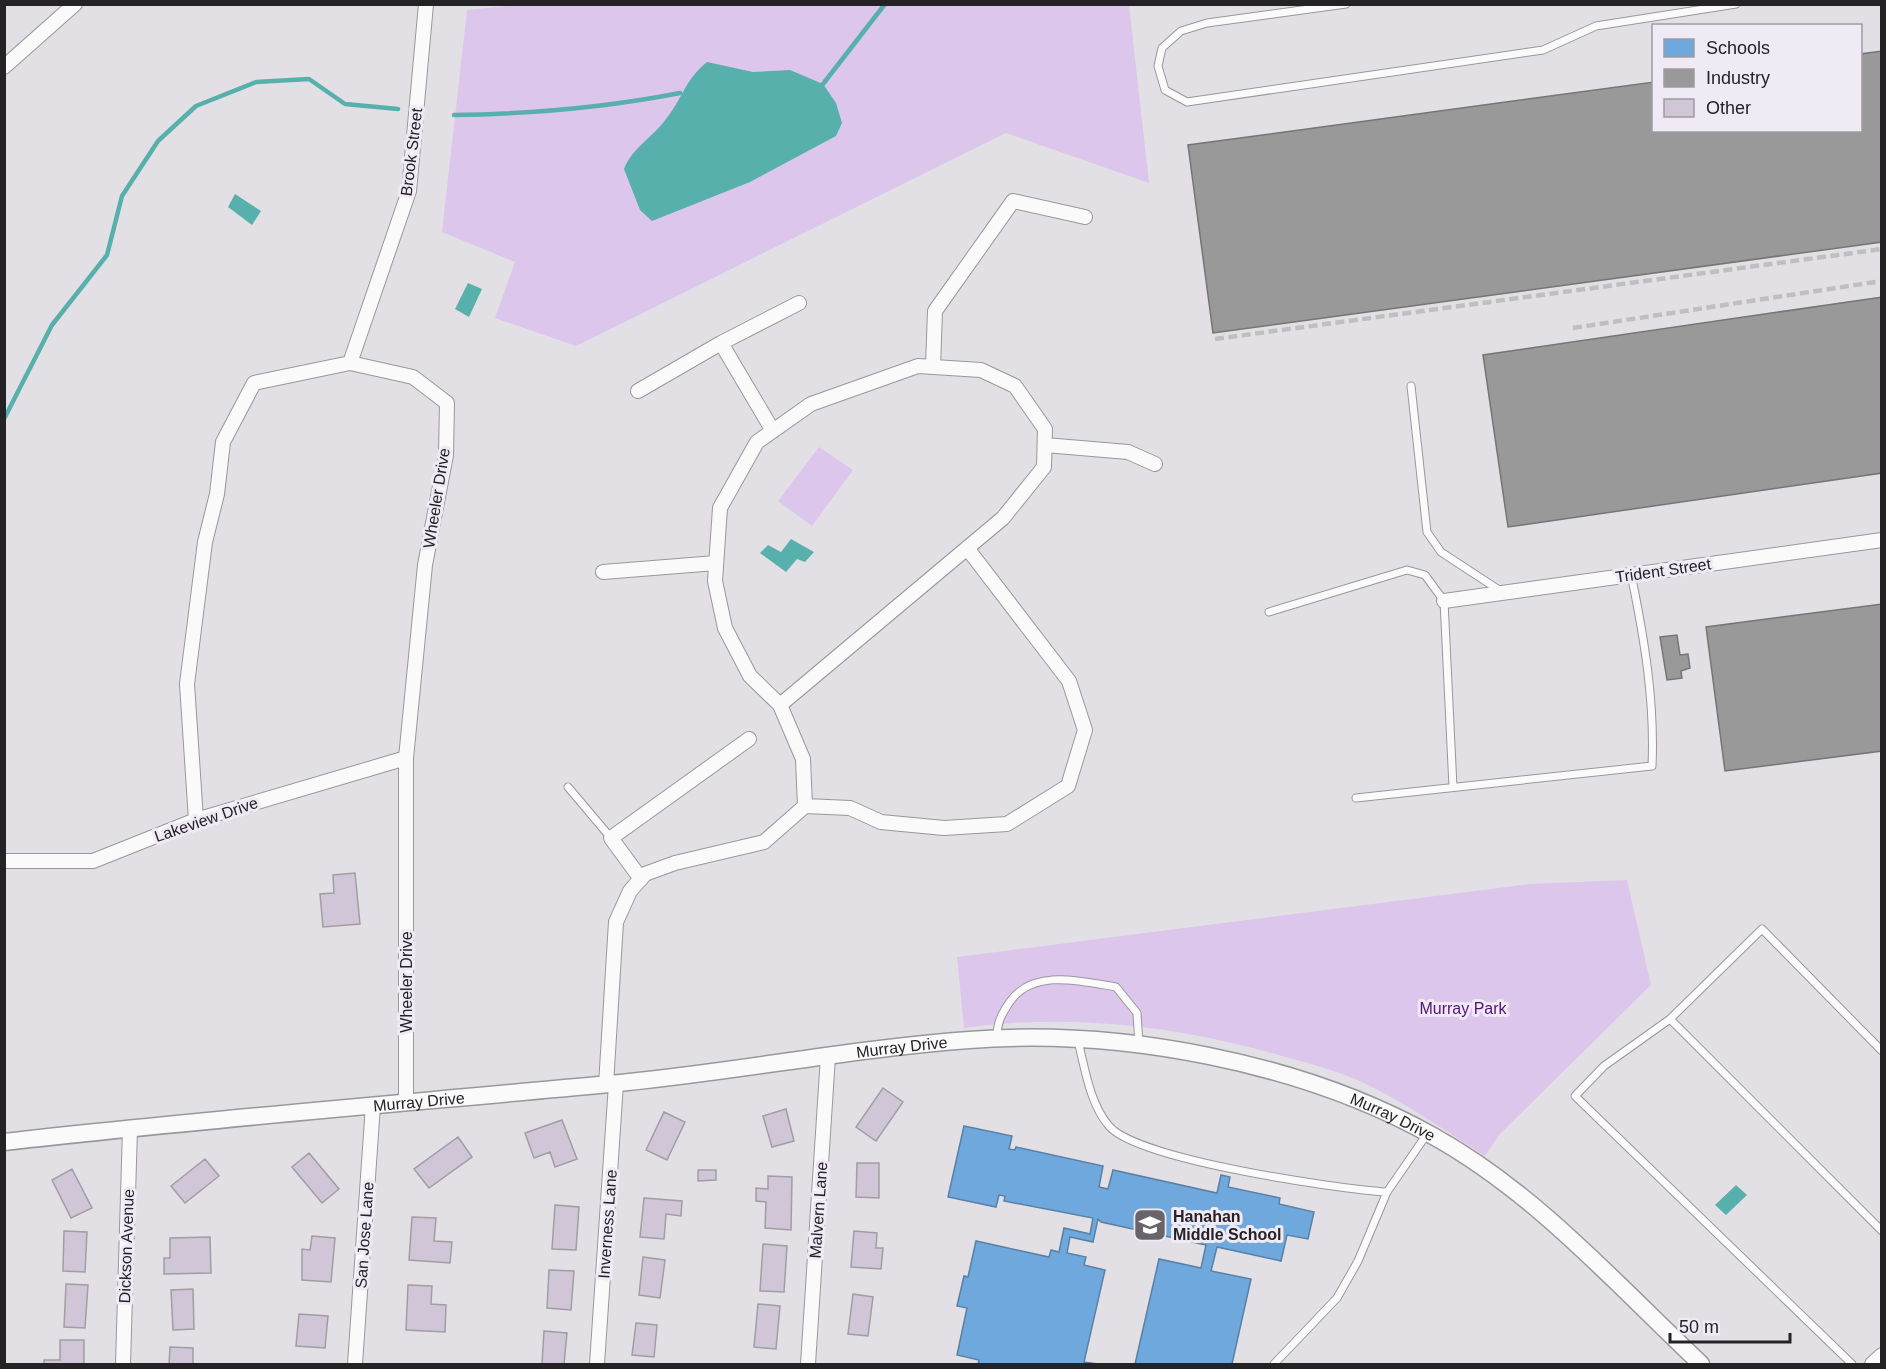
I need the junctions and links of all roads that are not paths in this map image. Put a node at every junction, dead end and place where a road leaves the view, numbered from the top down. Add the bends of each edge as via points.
1 (75, 4) edge
2 (426, 4) edge
3 (1346, 4) edge
4 (1736, 4) edge
5 (4, 67) edge
6 (1085, 217) dead end
7 (800, 303) dead end
8 (721, 343) junction
9 (350, 363) junction
10 (933, 367) junction
11 (1411, 386) dead end
12 (638, 391) dead end
13 (773, 431) junction
14 (1045, 445) junction
15 (1155, 464) dead end
16 (1881, 540) edge
17 (967, 548) junction
18 (716, 563) junction
19 (603, 572) dead end
20 (1631, 574) junction
21 (1502, 592) junction
22 (1444, 601) junction
23 (1269, 612) dead end
24 (780, 705) junction
25 (749, 740) dead end
26 (406, 758) junction
27 (568, 787) dead end
28 (1453, 787) junction
29 (1356, 798) dead end
30 (805, 806) junction
31 (196, 820) junction
32 (611, 838) junction
33 (4, 861) edge
34 (641, 879) junction
35 (1670, 1019) junction
36 (997, 1039) junction
37 (1078, 1041) junction
38 (1139, 1045) junction
39 (1881, 1051) edge
40 (828, 1056) junction
41 (611, 1084) junction
42 (406, 1102) junction
43 (373, 1104) junction
44 (130, 1128) junction
45 (1427, 1133) junction
46 (4, 1142) edge
47 (1387, 1192) junction
48 (1881, 1232) edge
49 (1881, 1355) edge
50 (123, 1365) edge
51 (355, 1365) edge
52 (597, 1365) edge
53 (808, 1365) edge
54 (1274, 1365) edge
55 (1701, 1365) edge
56 (1852, 1365) edge
57 (1872, 1365) edge

1 - 5 street
2 - 9 street, Brook Street via 410,191
3 - 4 lane via 1207,23 1181,31 1162,48 1158,66 1165,90 1187,102 1543,50 1596,26
6 - 10 street via 1013,201 935,311
7 - 8 street
8 - 12 street
8 - 13 street
9 - 26 street, Wheeler Drive via 413,377 447,403 446,455 425,565
9 - 31 street, Wheeler Drive via 254,383 223,442 217,494 205,542 187,684
10 - 13 street via 918,366 811,404
10 - 14 street via 981,370 1015,386 1045,429
11 - 21 lane via 1427,532 1441,552
13 - 18 street via 757,442 720,508
14 - 15 street via 1128,452
14 - 17 street via 1044,467 1003,518
16 - 20 street, Trident Street
17 - 24 street
17 - 30 street via 1069,681 1085,730 1068,786 1006,824 944,828 881,822 850,808
18 - 19 street
18 - 24 street via 715,581 724,628 750,676
20 - 21 street, Trident Street
20 - 28 lane via 1643,632 1654,725 1652,766
21 - 22 street, Trident Street
22 - 23 lane via 1425,575 1407,570
22 - 28 lane
24 - 30 street via 803,759
25 - 32 street
26 - 31 street, Lakeview Drive
26 - 42 street, Wheeler Drive
27 - 32 lane
28 - 29 lane
30 - 34 street via 764,842 675,863
31 - 33 street, Lakeview Drive via 93,861
32 - 34 street
34 - 41 street, Inverness Lane via 630,891 616,922
35 - 39 lane via 1762,929
35 - 48 lane
35 - 56 lane via 1604,1066 1575,1096
36 - 37 street, Murray Drive
36 - 38 lane via 1003,1012 1025,986 1040,981 1074,980 1116,987 1137,1013
36 - 40 street, Murray Drive
37 - 38 street, Murray Drive
37 - 47 lane via 1091,1093 1109,1127 1133,1143 1317,1185
38 - 45 street, Murray Drive via 1180,1049 1310,1081
40 - 41 street, Murray Drive
40 - 53 street, Malvern Lane
41 - 42 street, Murray Drive
41 - 52 street, Inverness Lane
42 - 43 street, Murray Drive
43 - 44 street, Murray Drive
43 - 51 street, San Jose Lane
44 - 46 street, Murray Drive
44 - 50 street, Dickson Avenue
45 - 47 lane
45 - 55 street, Murray Drive via 1526,1199
47 - 54 lane via 1337,1298
49 - 57 street

